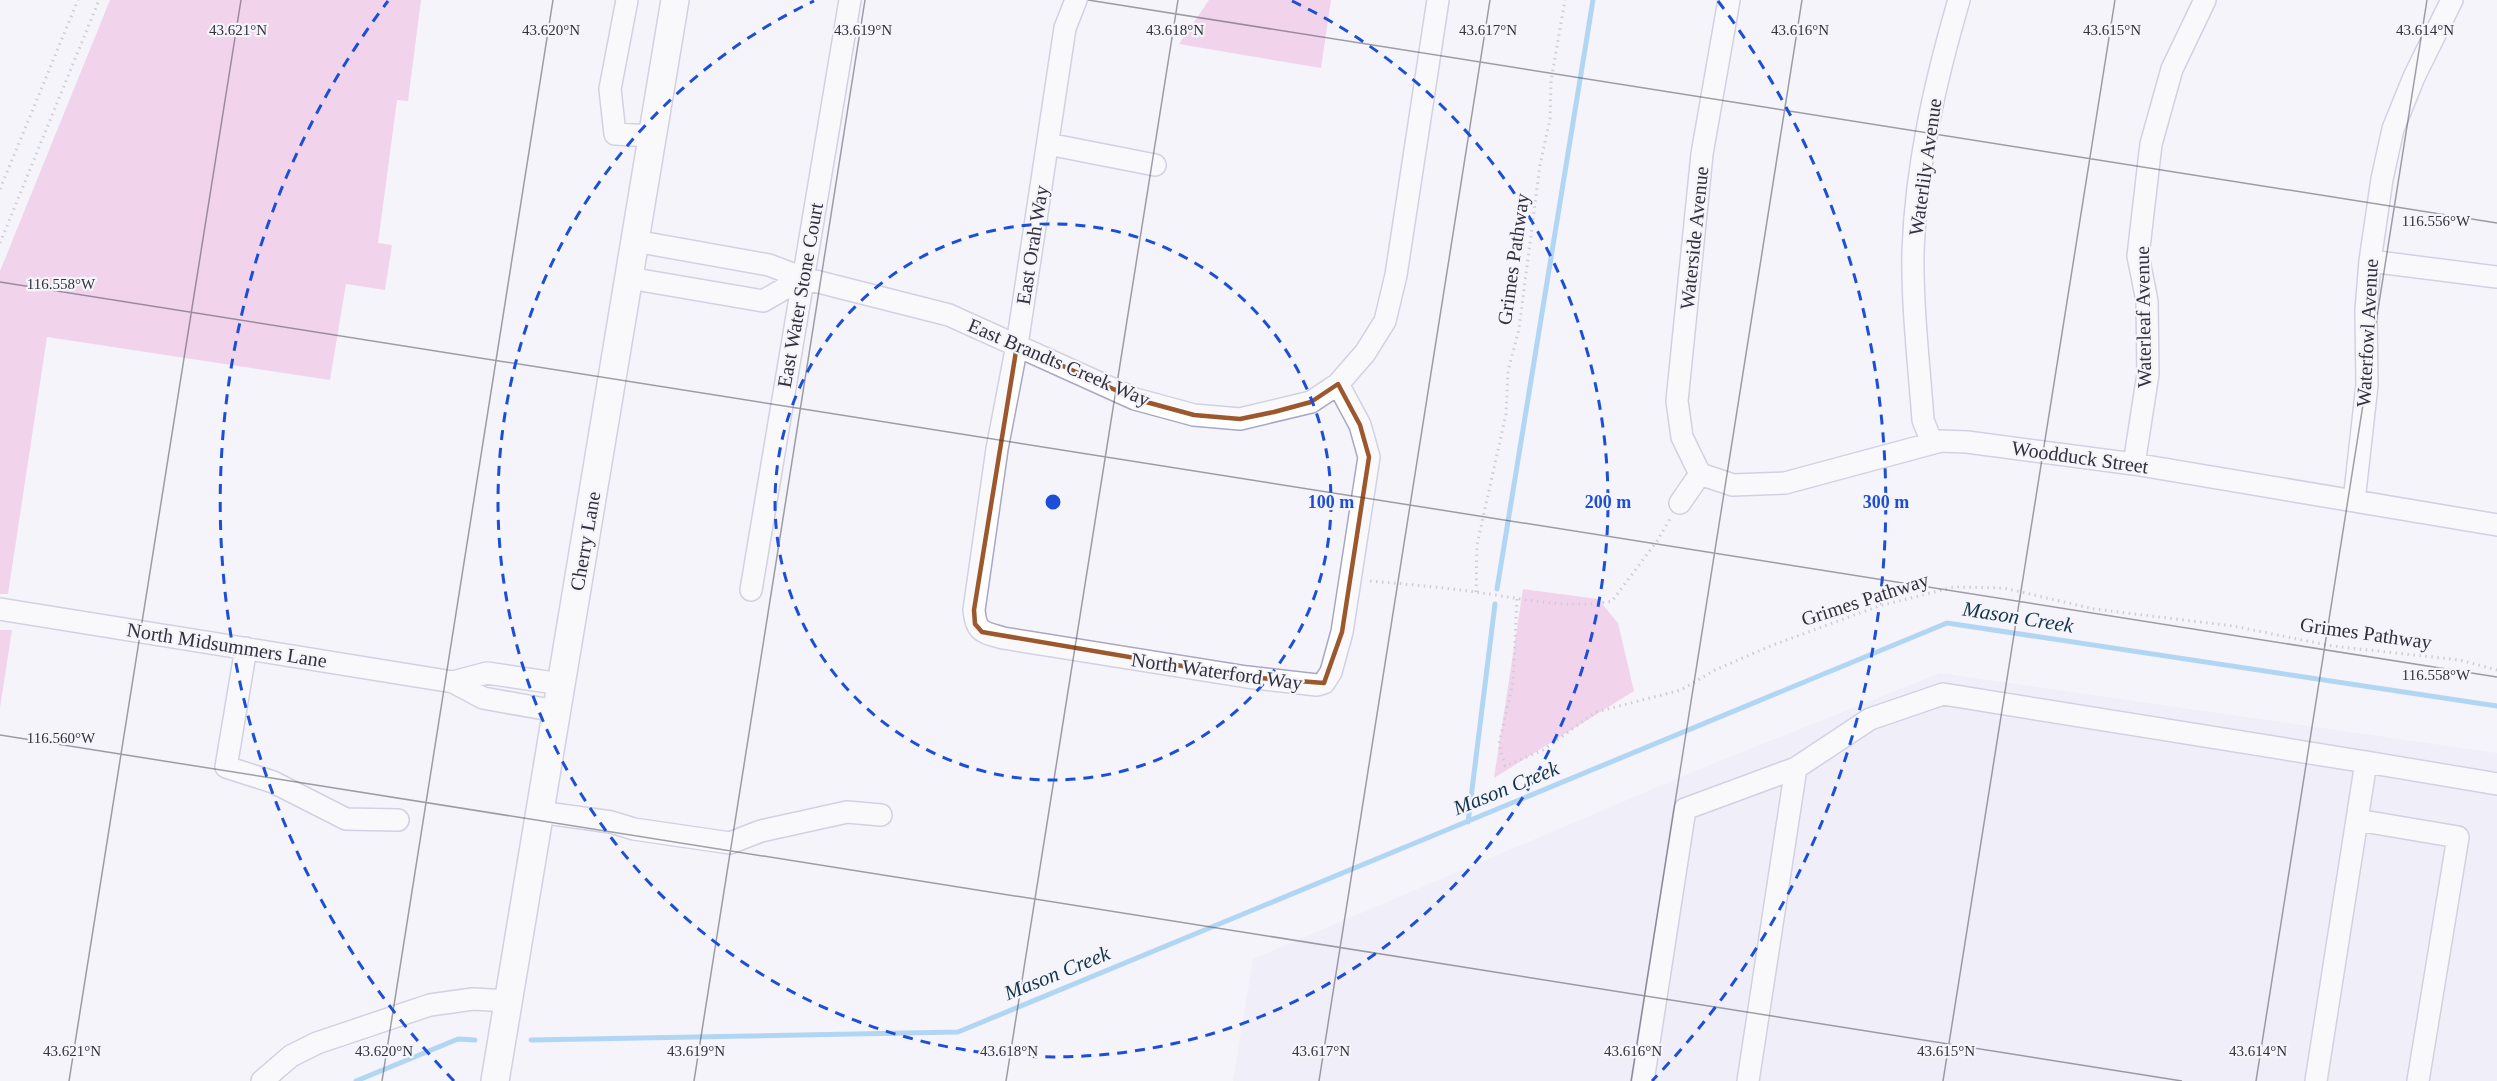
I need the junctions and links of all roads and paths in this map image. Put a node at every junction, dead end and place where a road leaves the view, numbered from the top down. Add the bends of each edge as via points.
1 (78, 0) edge
2 (99, 0) edge
3 (627, 0) edge
4 (675, 0) edge
5 (850, 0) edge
6 (1076, 0) edge
7 (1438, 0) edge
8 (1565, 0) edge
9 (1729, 0) edge
10 (1959, 0) edge
11 (2205, 0) edge
12 (2452, 0) edge
13 (652, 136) junction
14 (1048, 144) junction
15 (1155, 165) dead end
16 (0, 189) edge
17 (635, 241) junction
18 (0, 243) edge
19 (2370, 261) junction
20 (2497, 277) edge
21 (629, 278) junction
22 (803, 278) junction
23 (1017, 345) junction
24 (1338, 384) junction
25 (1932, 443) junction
26 (2134, 464) junction
27 (1700, 474) junction
28 (2354, 501) junction
29 (1680, 503) joint
30 (2497, 525) edge
31 (1350, 578) junction
32 (751, 590) dead end
33 (1476, 592) junction
34 (1517, 599) junction
35 (0, 609) edge
36 (982, 632) joint
37 (246, 648) junction
38 (2497, 670) edge
39 (453, 682) junction
40 (561, 684) junction
41 (556, 711) junction
42 (2366, 762) junction
43 (1796, 768) junction
44 (2497, 784) edge
45 (539, 812) junction
46 (880, 815) dead end
47 (398, 820) dead end
48 (2357, 820) junction
49 (508, 1001) junction
50 (262, 1081) edge
51 (495, 1081) edge
52 (1643, 1081) edge
53 (1748, 1081) edge
54 (2316, 1081) edge
55 (2418, 1081) edge

1 - 16 path
2 - 18 path
3 - 13 street via 610,88 615,134
4 - 13 main road, Cherry Lane
5 - 22 street, East Water Stone Court
6 - 14 street, East Orah Way via 1065,28
7 - 24 street, East Brandts Creek Way via 1398,264 1385,321 1365,353
8 - 33 path, Grimes Pathway via 1519,329 1508,371 1506,414 1477,545
9 - 27 street, Waterside Avenue via 1702,154 1677,401 1682,437
10 - 25 street, Waterlily Avenue via 1934,93 1919,175 1913,251 1923,420
11 - 26 street, Waterleaf Avenue via 2172,69 2151,144 2138,256 2147,301 2148,374
12 - 19 street, Waterfowl Avenue via 2393,129
13 - 17 main road, Cherry Lane
14 - 15 street
14 - 23 street, East Orah Way
17 - 21 main road, Cherry Lane
17 - 22 street, East Brandts Creek Way via 769,265
19 - 20 street
19 - 28 street, Waterfowl Avenue via 2367,385
21 - 22 street via 763,301
21 - 40 main road, Cherry Lane
22 - 23 street, East Brandts Creek Way via 949,315
22 - 32 street, East Water Stone Court
23 - 24 street, East Brandts Creek Way via 1135,399 1194,415 1240,419 1262,415 1311,402
23 - 36 street, East Orah Way via 997,448 974,610 975,624
24 - 31 street, North Waterford Way via 1360,425 1369,457
25 - 26 street, Woodduck Street via 1967,442
25 - 27 street, Woodduck Street via 1785,483 1733,485
26 - 28 street, Woodduck Street
27 - 29 street
28 - 30 street, Woodduck Street
29 - 34 path via 1612,601 1595,604
31 - 33 path
31 - 36 street, North Waterford Way via 1331,672 1324,683 1317,685 1247,677
33 - 34 path
34 - 38 path, Grimes Pathway via 1513,682 1499,744 1505,766 1543,750 1596,712 1681,690 1715,670 1773,645 1880,606 1954,587 2004,588 2094,609 2233,626 2331,646 2460,660
35 - 37 street, North Midsummers Lane
37 - 39 street, North Midsummers Lane
37 - 47 street via 226,767 273,782 346,819
39 - 40 street, North Midsummers Lane via 487,673
39 - 41 street, North Midsummers Lane via 483,698
40 - 41 main road, Cherry Lane
41 - 45 main road, Cherry Lane
42 - 43 street via 1943,694 1870,719
42 - 44 street
42 - 48 street
43 - 52 street via 1685,809
43 - 53 street
45 - 46 street via 730,843 761,831 847,813
45 - 49 main road, Cherry Lane
48 - 54 street
48 - 55 street via 2458,837
49 - 50 street via 473,999 430,1005 317,1043 291,1056
49 - 51 main road, Cherry Lane

